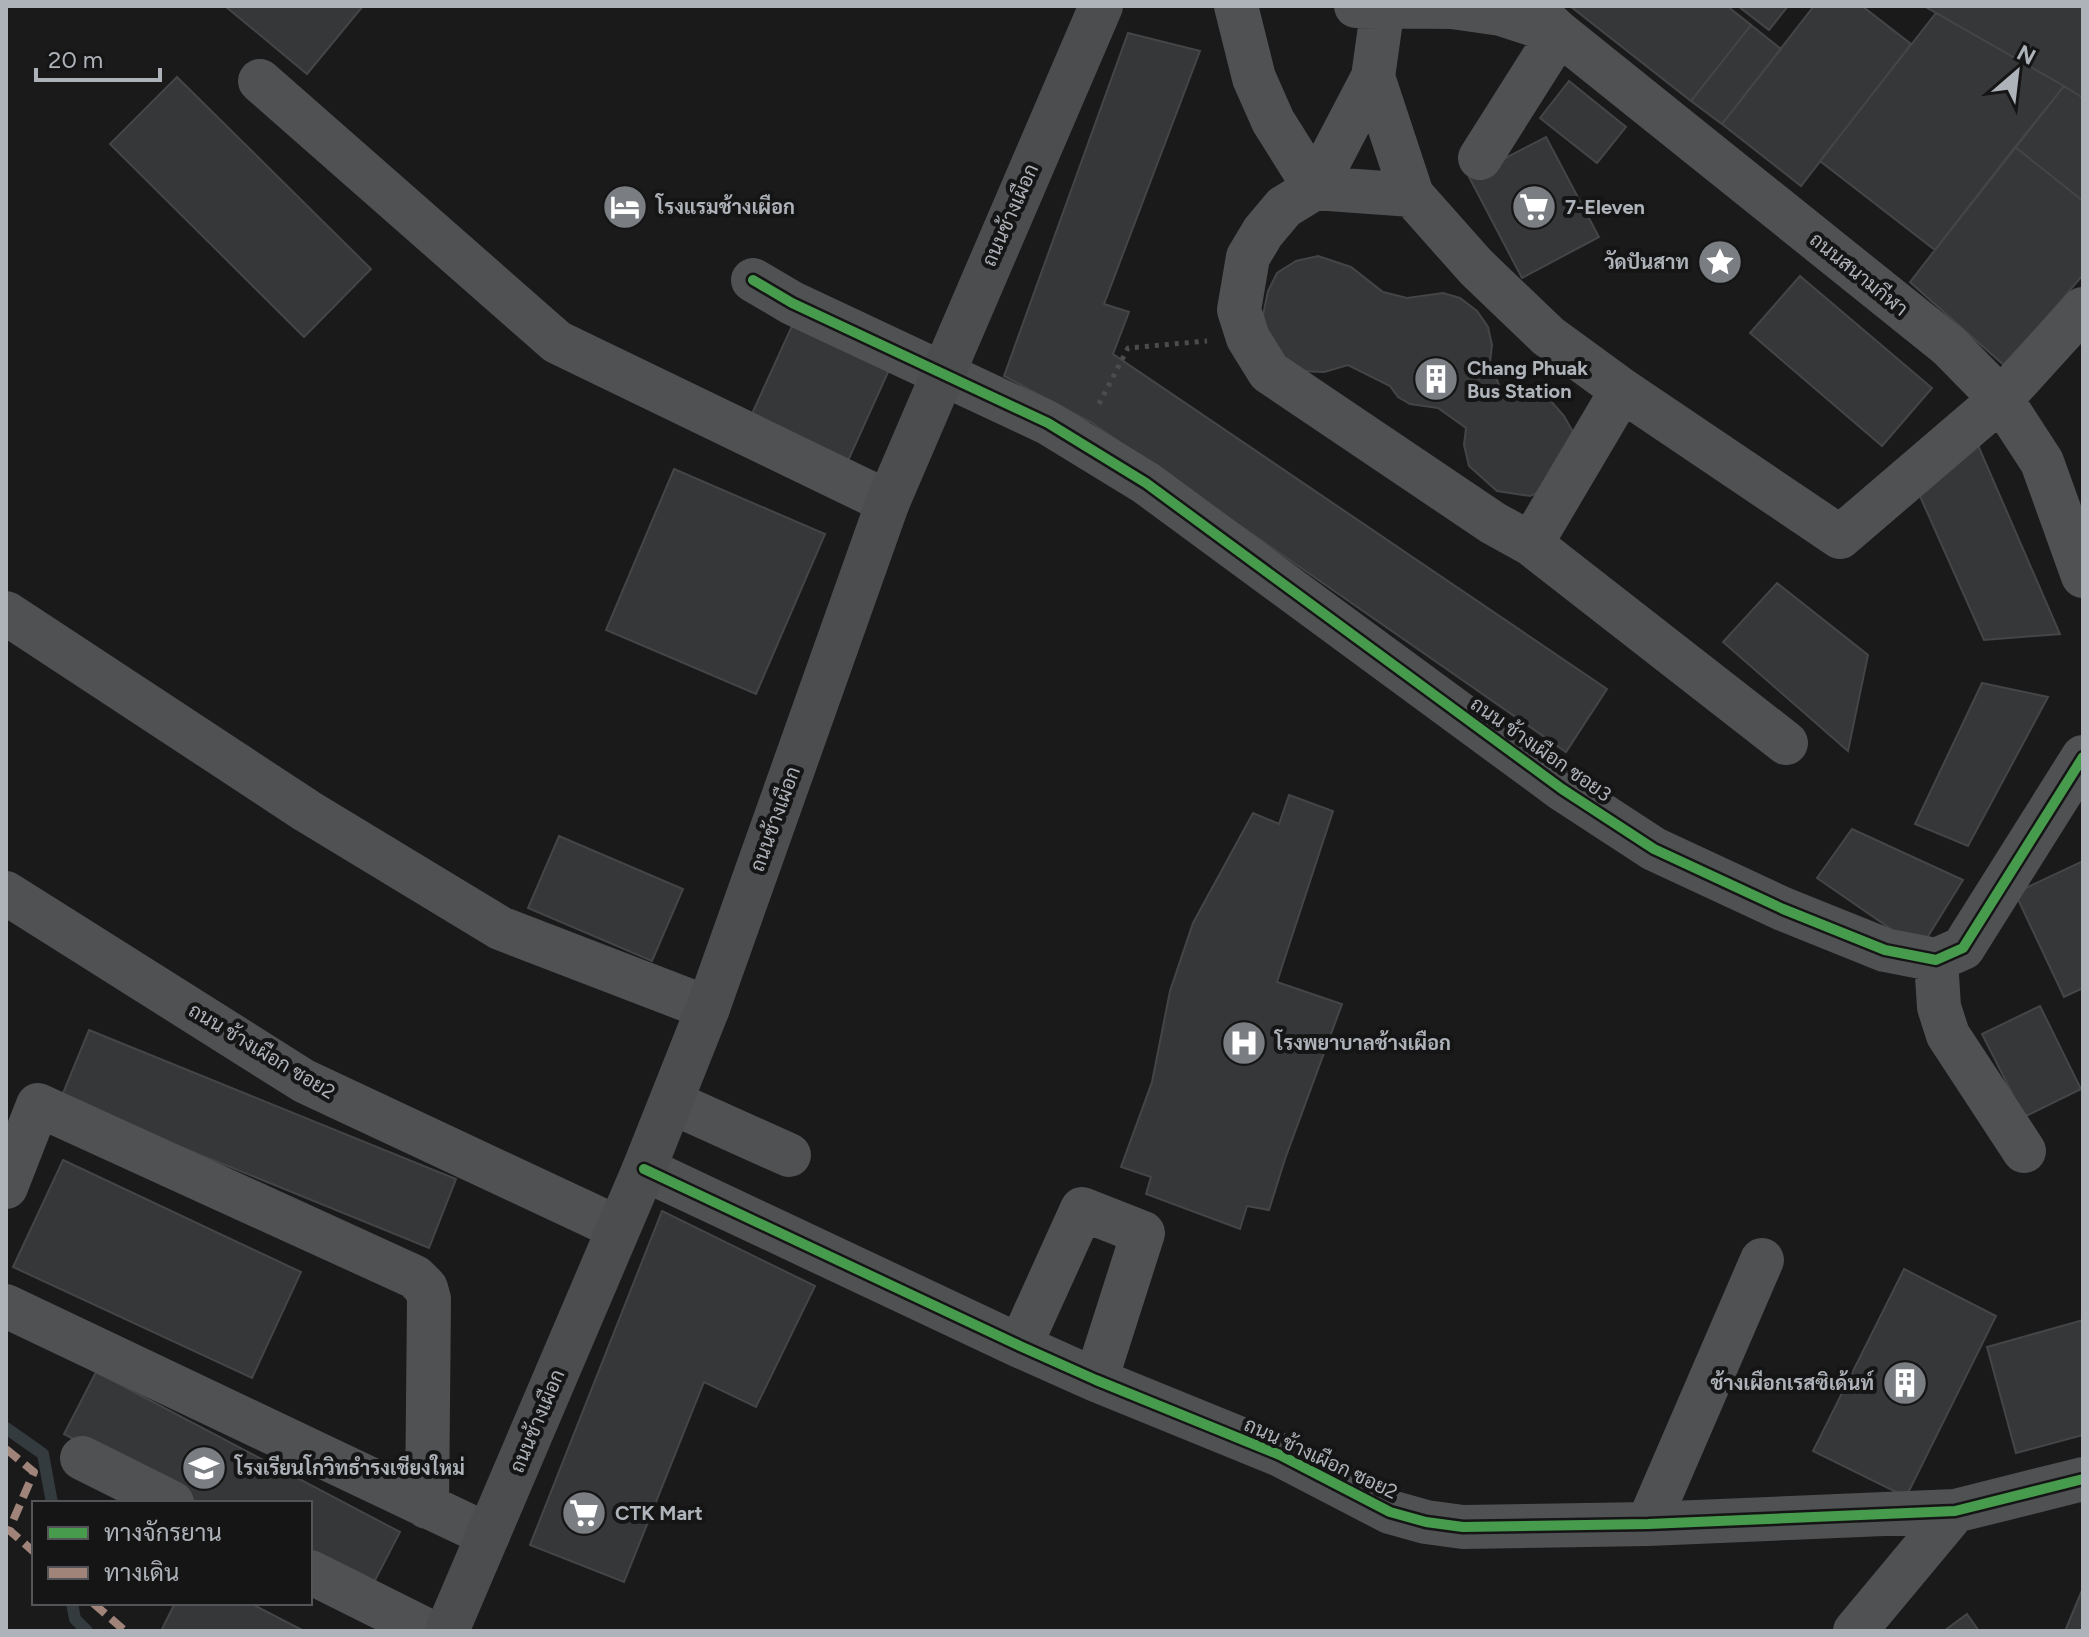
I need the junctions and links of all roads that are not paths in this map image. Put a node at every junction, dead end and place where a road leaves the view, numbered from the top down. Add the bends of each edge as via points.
1 (1101, 6) edge
2 (1236, 6) edge
3 (1356, 6) edge
4 (1383, 6) edge
5 (1544, 20) edge
6 (1373, 77) junction
7 (260, 81) dead end
8 (1480, 158) dead end
9 (1315, 188) junction
10 (1412, 195) junction
11 (753, 280) dead end
12 (2083, 309) edge
13 (941, 373) junction
14 (1622, 390) junction
15 (2001, 399) junction
16 (888, 502) junction
17 (1531, 544) junction
18 (2083, 576) edge
19 (6, 613) edge
20 (1786, 743) dead end
21 (2083, 757) edge
22 (6, 893) edge
23 (1936, 960) junction
24 (708, 1008) junction
25 (671, 1102) junction
26 (2024, 1151) dead end
27 (789, 1155) dead end
28 (644, 1169) junction
29 (6, 1187) edge
30 (618, 1228) junction
31 (1762, 1260) dead end
32 (6, 1306) edge
33 (1020, 1346) junction
34 (1096, 1380) junction
35 (82, 1458) dead end
36 (2080, 1484) edge
37 (168, 1501) edge
38 (427, 1507) junction
39 (1955, 1511) junction
40 (1648, 1524) junction
41 (488, 1535) junction
42 (312, 1573) edge
43 (428, 1631) edge
44 (447, 1631) edge
45 (1855, 1631) edge

1 - 13 main road, ถนนช้างเผือก
2 - 9 street via 1254,78 1273,121
3 - 4 street, ถนนสนามกีฬา
4 - 5 street, ถนนสนามกีฬา via 1452,7
4 - 6 street
5 - 8 street
5 - 15 street, ถนนสนามกีฬา via 1949,346
6 - 9 street
6 - 10 street
7 - 16 street via 557,342
9 - 10 street
9 - 17 street via 1284,207 1248,257 1239,310 1248,338 1269,372
10 - 14 street via 1548,336
11 - 13 street, ถนน ช้างเผือก ซอย3
12 - 15 street
13 - 16 main road, ถนนช้างเผือก
13 - 23 street, ถนน ช้างเผือก ซอย3 via 1048,423 1146,483 1562,789 1654,849 1885,950
14 - 15 street via 1840,537
14 - 17 street
15 - 18 street, ถนนสนามกีฬา via 2042,462
16 - 24 main road, ถนนช้างเผือก
17 - 20 street
19 - 24 street via 307,811 500,928
21 - 23 street via 1963,948
22 - 30 street, ถนน ช้างเผือก ซอย2 via 304,1081
23 - 26 street via 1939,1007 1948,1035
24 - 25 main road, ถนนช้างเผือก
25 - 27 street
25 - 28 main road, ถนนช้างเผือก
28 - 30 main road, ถนนช้างเผือก
28 - 33 street, ถนน ช้างเผือก ซอย2
29 - 38 street via 38,1105 415,1277 429,1299
30 - 41 main road, ถนนช้างเผือก
31 - 40 street
32 - 38 street
33 - 34 street, ถนน ช้างเผือก ซอย2
33 - 34 street via 1082,1209 1143,1233
34 - 40 street, ถนน ช้างเผือก ซอย2 via 1280,1455 1390,1512 1426,1522 1463,1527
35 - 37 street
36 - 39 street, ถนน ช้างเผือก ซอย2
38 - 41 street
39 - 40 street, ถนน ช้างเผือก ซอย2
39 - 45 street
41 - 44 main road, ถนนช้างเผือก
42 - 43 street

